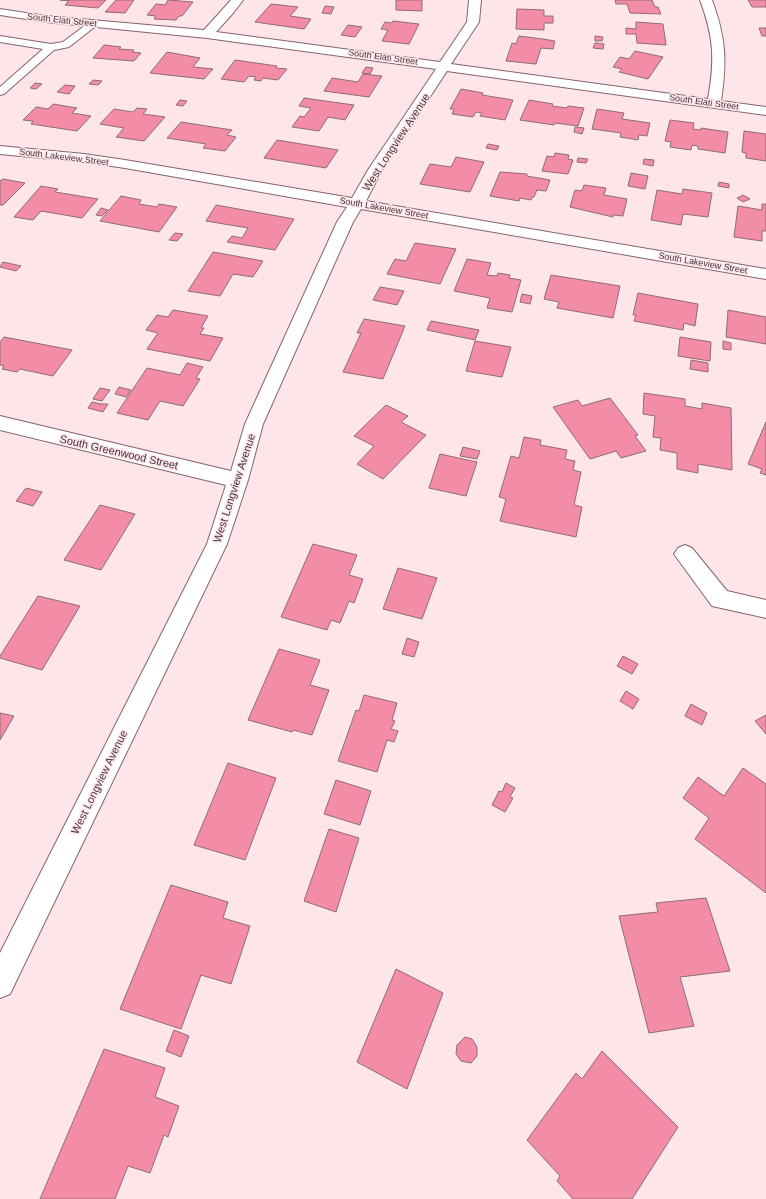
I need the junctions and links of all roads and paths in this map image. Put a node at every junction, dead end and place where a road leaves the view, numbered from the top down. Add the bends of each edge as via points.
1 (237, 0) edge
2 (475, 0) edge
3 (706, 0) edge
4 (0, 12) edge
5 (94, 23) junction
6 (206, 34) junction
7 (0, 39) edge
8 (51, 46) junction
9 (445, 66) junction
10 (0, 92) edge
11 (714, 103) junction
12 (766, 110) edge
13 (0, 150) edge
14 (357, 203) junction
15 (766, 274) edge
16 (0, 423) edge
17 (238, 480) junction
18 (685, 554) dead end
19 (766, 609) edge
20 (0, 984) edge

1 - 6 street
2 - 9 street, West Longview Avenue via 473,22
3 - 11 street via 719,39 720,64
4 - 5 street, South Elati Street
5 - 6 street, South Elati Street
5 - 8 lane via 66,46
6 - 9 street, South Elati Street
7 - 8 lane
8 - 10 lane
9 - 11 street, South Elati Street
9 - 14 street, West Longview Avenue via 375,170
11 - 12 street, South Elati Street
13 - 14 street, South Lakeview Street via 105,161
14 - 15 street, South Lakeview Street
14 - 17 street, West Longview Avenue via 345,222 254,424
16 - 17 street, South Greenwood Street
17 - 20 street, West Longview Avenue via 217,544
18 - 19 street via 720,599

